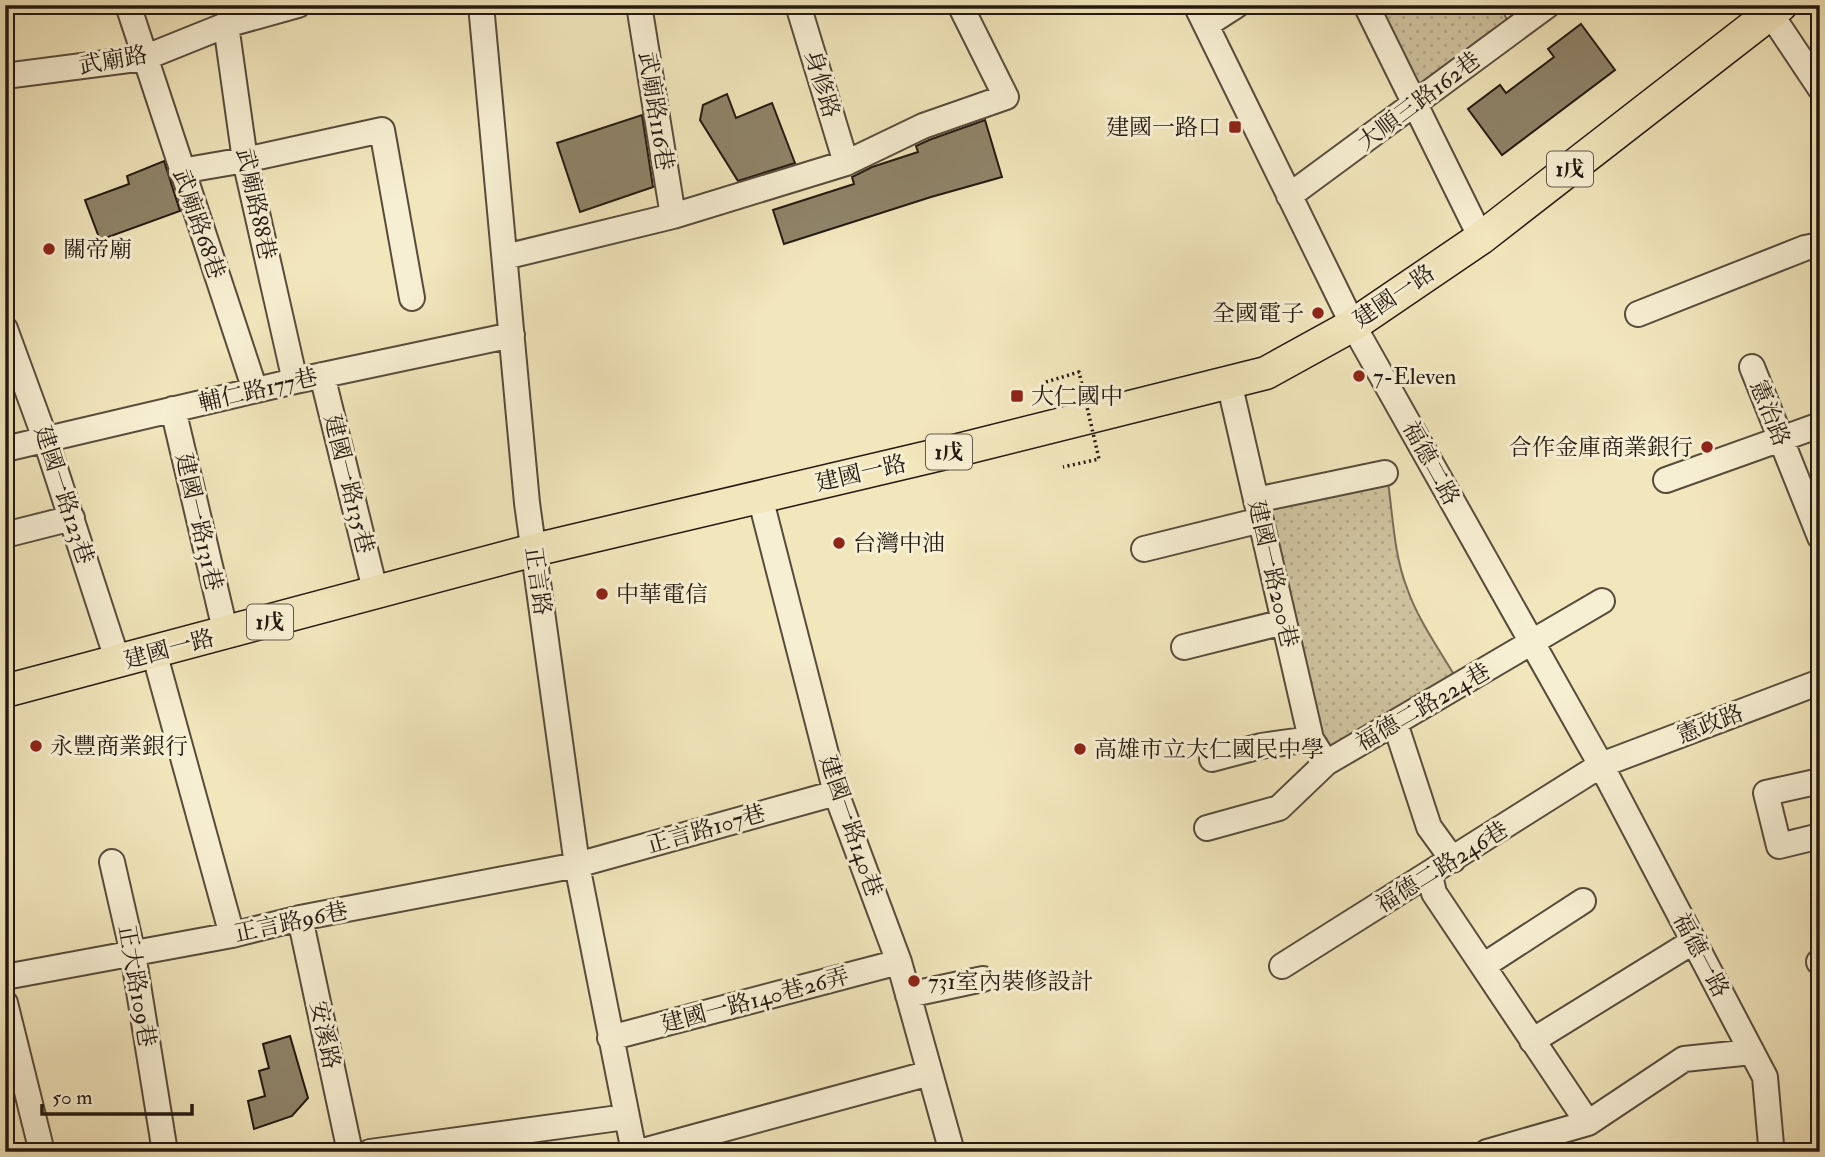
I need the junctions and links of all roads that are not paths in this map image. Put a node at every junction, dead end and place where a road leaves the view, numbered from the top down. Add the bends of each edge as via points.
1 (128, 5) edge
2 (298, 5) edge
3 (481, 5) edge
4 (639, 5) edge
5 (798, 5) edge
6 (960, 5) edge
7 (1237, 5) edge
8 (1366, 5) edge
9 (1548, 5) edge
10 (1776, 9) edge
11 (1201, 15) edge
12 (1514, 16) edge
13 (226, 25) junction
14 (144, 58) junction
15 (5, 76) edge
16 (1820, 88) edge
17 (1416, 104) junction
18 (245, 160) junction
19 (846, 163) junction
20 (181, 171) junction
21 (1289, 196) junction
22 (673, 216) junction
23 (1481, 238) junction
24 (1820, 245) edge
25 (505, 257) junction
26 (412, 298) dead end
27 (1637, 314) dead end
28 (1353, 325) junction
29 (5, 329) edge
30 (512, 335) junction
31 (1752, 367) dead end
32 (323, 375) junction
33 (295, 381) junction
34 (1229, 382) junction
35 (255, 390) junction
36 (173, 409) junction
37 (1820, 425) edge
38 (1780, 439) junction
39 (46, 441) junction
40 (5, 449) edge
41 (1385, 473) dead end
42 (1666, 480) dead end
43 (760, 497) junction
44 (1259, 510) junction
45 (72, 518) junction
46 (5, 536) edge
47 (1820, 537) edge
48 (1144, 549) dead end
49 (534, 551) junction
50 (376, 594) junction
51 (1602, 601) dead end
52 (1284, 622) junction
53 (226, 634) junction
54 (1532, 643) junction
55 (1184, 647) dead end
56 (155, 652) junction
57 (118, 662) junction
58 (1820, 682) edge
59 (5, 691) edge
60 (1395, 723) junction
61 (1311, 739) junction
62 (1212, 759) dead end
63 (1326, 763) junction
64 (1601, 765) junction
65 (1820, 781) edge
66 (836, 793) junction
67 (1208, 828) dead end
68 (1820, 836) edge
69 (1453, 860) junction
70 (112, 862) dead end
71 (577, 865) junction
72 (1430, 875) junction
73 (1583, 901) dead end
74 (300, 918) junction
75 (232, 935) junction
76 (1694, 941) junction
77 (133, 954) junction
78 (899, 962) junction
79 (1282, 966) dead end
80 (1483, 966) junction
81 (5, 977) edge
82 (983, 979) dead end
83 (908, 995) junction
84 (5, 1003) edge
85 (610, 1038) junction
86 (1532, 1041) junction
87 (1752, 1052) junction
88 (930, 1073) junction
89 (625, 1117) junction
90 (1588, 1123) junction
91 (42, 1152) edge
92 (166, 1152) edge
93 (350, 1152) edge
94 (370, 1152) edge
95 (636, 1152) edge
96 (952, 1152) edge
97 (1487, 1152) edge
98 (1767, 1152) edge

1 - 14 street, 武廟路68巷
2 - 13 street, 武廟路
3 - 25 street, 正言路
4 - 22 street, 武廟路116巷
5 - 19 street, 身修路
6 - 19 street via 1006,97 923,126
7 - 11 street
8 - 17 street
9 - 12 street, 大順三路162巷
10 - 16 street
10 - 23 main road, 建國一路 / 1戊
11 - 21 street, 福德二路
12 - 17 street, 大順三路162巷
13 - 14 street, 武廟路
13 - 18 street, 武廟路88巷
14 - 15 street, 武廟路
14 - 20 street, 武廟路68巷
17 - 21 street, 大順三路162巷
17 - 23 street
18 - 20 street
18 - 26 street via 382,130
18 - 33 street, 武廟路88巷
19 - 22 street
20 - 35 street, 武廟路68巷
21 - 28 street, 福德二路
22 - 25 street
23 - 28 main road, 建國一路 / 1戊
24 - 27 street
25 - 30 street, 正言路
28 - 34 main road, 建國一路 / 1戊 via 1266,373
28 - 54 street, 福德二路
29 - 39 street, 建國一路123巷
30 - 32 street, 輔仁路177巷
30 - 49 street, 正言路
31 - 38 street, 憲治路
32 - 33 street, 輔仁路177巷
32 - 50 street, 建國一路135巷
33 - 35 street, 輔仁路177巷
34 - 43 main road, 建國一路 / 1戊
34 - 44 street, 建國一路200巷
35 - 36 street, 輔仁路177巷
36 - 39 street, 輔仁路177巷
36 - 53 street, 建國一路131巷
37 - 38 street
38 - 42 street
38 - 47 street, 憲治路
39 - 40 street, 輔仁路177巷
39 - 45 street, 建國一路123巷
41 - 44 street
43 - 49 main road, 建國一路 / 1戊
43 - 66 street, 建國一路140巷
44 - 48 street
44 - 52 street, 建國一路200巷
45 - 46 street
45 - 57 street, 建國一路123巷
49 - 50 main road, 建國一路 / 1戊
49 - 71 street, 正言路
50 - 53 main road, 建國一路 / 1戊
51 - 54 street, 福德二路224巷
52 - 55 street
52 - 61 street, 建國一路200巷
53 - 56 main road, 建國一路 / 1戊
54 - 60 street, 福德二路224巷
54 - 64 street, 福德二路
56 - 57 main road, 建國一路 / 1戊
56 - 75 street
57 - 59 main road, 建國一路 / 1戊
58 - 64 street, 憲政路
60 - 63 street, 福德二路224巷
60 - 69 street via 1429,827
61 - 62 street
61 - 63 street, 建國一路200巷
63 - 67 street, 福德二路224巷 via 1279,808
64 - 69 street, 福德二路246巷
64 - 76 street, 福德一路
65 - 68 street via 1766,793 1779,846
66 - 71 street, 正言路107巷
66 - 78 street, 建國一路140巷
69 - 72 street, 福德二路246巷
70 - 77 street, 正大路109巷
71 - 74 street, 正言路96巷
71 - 85 street, 正言路
72 - 79 street, 福德二路246巷
72 - 80 street via 1434,893
73 - 80 street
74 - 75 street, 正言路96巷
74 - 93 street, 安溪路
75 - 77 street, 正言路96巷
76 - 86 street
76 - 87 street, 福德一路
77 - 81 street, 正言路96巷
77 - 92 street, 正大路109巷
78 - 83 street, 建國一路140巷
78 - 85 street, 建國一路140巷26弄
80 - 86 street
82 - 83 street
83 - 88 street, 建國一路140巷
84 - 91 street
85 - 89 street, 正言路
86 - 90 street
87 - 90 street via 1684,1059
87 - 98 street, 福德一路 via 1765,1077 1771,1145
88 - 95 street
88 - 96 street, 建國一路140巷
89 - 94 street
89 - 95 street, 正言路
90 - 97 street

